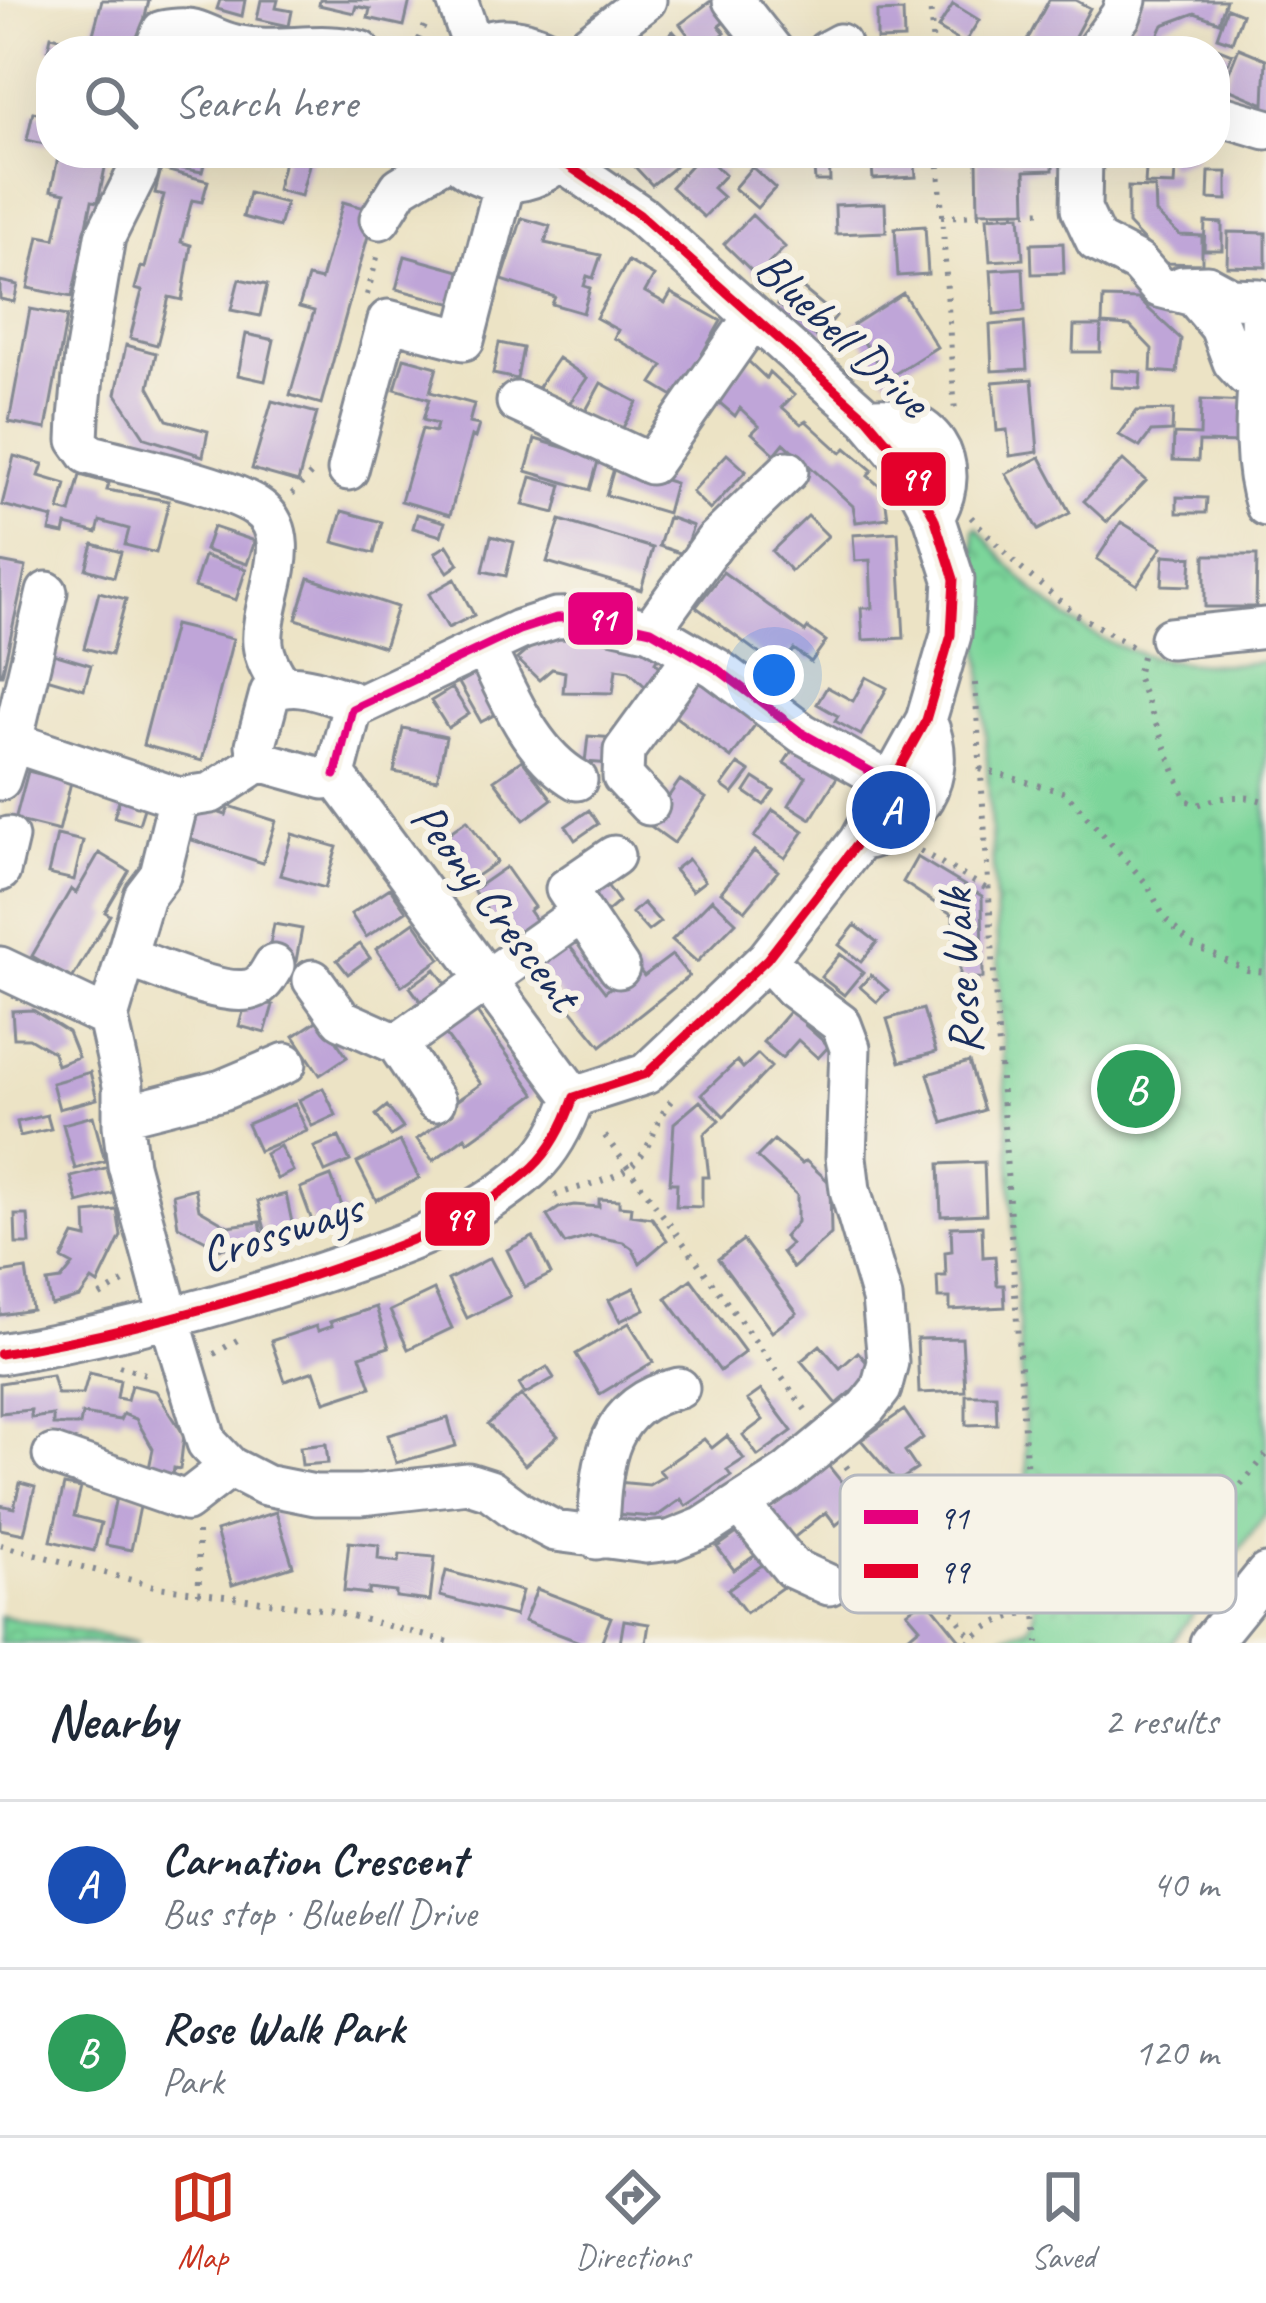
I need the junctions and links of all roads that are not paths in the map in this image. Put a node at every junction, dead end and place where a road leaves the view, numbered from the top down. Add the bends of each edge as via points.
1 (646, 0) edge
2 (734, 0) edge
3 (1126, 0) edge
4 (442, 2) edge
5 (160, 36) edge
6 (212, 36) edge
7 (462, 36) edge
8 (599, 36) edge
9 (762, 36) edge
10 (1105, 36) edge
11 (1230, 119) edge
12 (1266, 130) edge
13 (139, 168) edge
14 (430, 168) edge
15 (464, 168) edge
16 (550, 168) edge
17 (578, 168) edge
18 (1082, 168) edge
19 (505, 182) junction
20 (380, 219) dead end
21 (754, 318) junction
22 (518, 402) dead end
23 (348, 470) dead end
24 (788, 471) dead end
25 (1266, 506) edge
26 (47, 592) dead end
27 (1266, 628) edge
28 (651, 630) junction
29 (484, 648) junction
30 (1158, 649) road end
31 (694, 655) junction
32 (281, 686) junction
33 (352, 709) junction
34 (931, 735) junction
35 (12, 742) junction
36 (260, 761) junction
37 (335, 775) junction
38 (0, 780) edge
39 (578, 780) dead end
40 (891, 783) junction
41 (179, 798) junction
42 (649, 805) dead end
43 (859, 841) junction
44 (614, 856) dead end
45 (581, 913) junction
46 (126, 957) junction
47 (767, 959) junction
48 (274, 965) dead end
49 (620, 968) dead end
50 (1, 970) edge
51 (486, 979) junction
52 (313, 980) dead end
53 (108, 1018) junction
54 (397, 1045) junction
55 (286, 1064) dead end
56 (574, 1097) junction
57 (435, 1101) dead end
58 (123, 1115) junction
59 (170, 1320) junction
60 (0, 1354) edge
61 (679, 1388) dead end
62 (53, 1455) dead end
63 (230, 1468) junction
64 (740, 1504) junction
65 (597, 1539) junction
66 (1266, 1574) edge
67 (829, 1585) dead end
68 (1236, 1611) edge
69 (1234, 1613) edge
70 (1210, 1643) edge

1 - 8 street
2 - 9 street
3 - 10 street
4 - 7 street
5 - 6 street via 188,26
11 - 12 street
13 - 32 street via 105,237 78,440 88,454 226,494 267,515 279,543 263,644
14 - 20 street via 400,188
15 - 19 street
16 - 19 street, Bluebell Drive
17 - 21 street, Bluebell Drive
18 - 25 street via 1081,209 1096,241 1138,263 1160,287 1207,285 1231,298 1258,299 1255,434
19 - 23 street via 464,340 388,320
21 - 22 street via 651,464
21 - 34 street, Bluebell Drive via 868,418 953,520 951,635
24 - 28 street via 715,541
26 - 35 street
27 - 30 street
28 - 29 street via 556,618
28 - 31 street
29 - 33 street
29 - 39 street via 522,721 555,767
31 - 40 street via 802,734
31 - 42 street via 624,751 623,777
32 - 33 street via 348,700
32 - 36 street via 270,693 256,746
33 - 37 street
34 - 40 street, Bluebell Drive
34 - 43 street via 930,787 909,818
35 - 38 street
35 - 41 street
36 - 37 street via 323,779
36 - 41 street via 211,793
37 - 51 street, Peony Crescent
40 - 43 street, Bluebell Drive
41 - 46 street via 160,875 144,896
43 - 47 street
44 - 45 street via 566,890
45 - 49 street
45 - 51 street
46 - 48 street via 247,990
46 - 53 street
47 - 56 street via 646,1074
47 - 64 street via 841,1024 850,1048 850,1190 882,1298 889,1362 866,1408
50 - 53 street
51 - 54 street
51 - 56 street, Peony Crescent
52 - 54 street via 340,1019
53 - 58 street
54 - 57 street
55 - 58 street via 223,1090
56 - 59 street, Crossways via 564,1128 533,1167 474,1209 394,1248
58 - 59 street via 128,1165
59 - 60 street, Crossways
59 - 63 street via 207,1443
61 - 65 street via 640,1402 617,1427 603,1461
62 - 63 street via 186,1501
63 - 65 street via 315,1495 468,1483 555,1531
64 - 65 street via 672,1540
64 - 67 street via 792,1568
66 - 68 street
69 - 70 street

